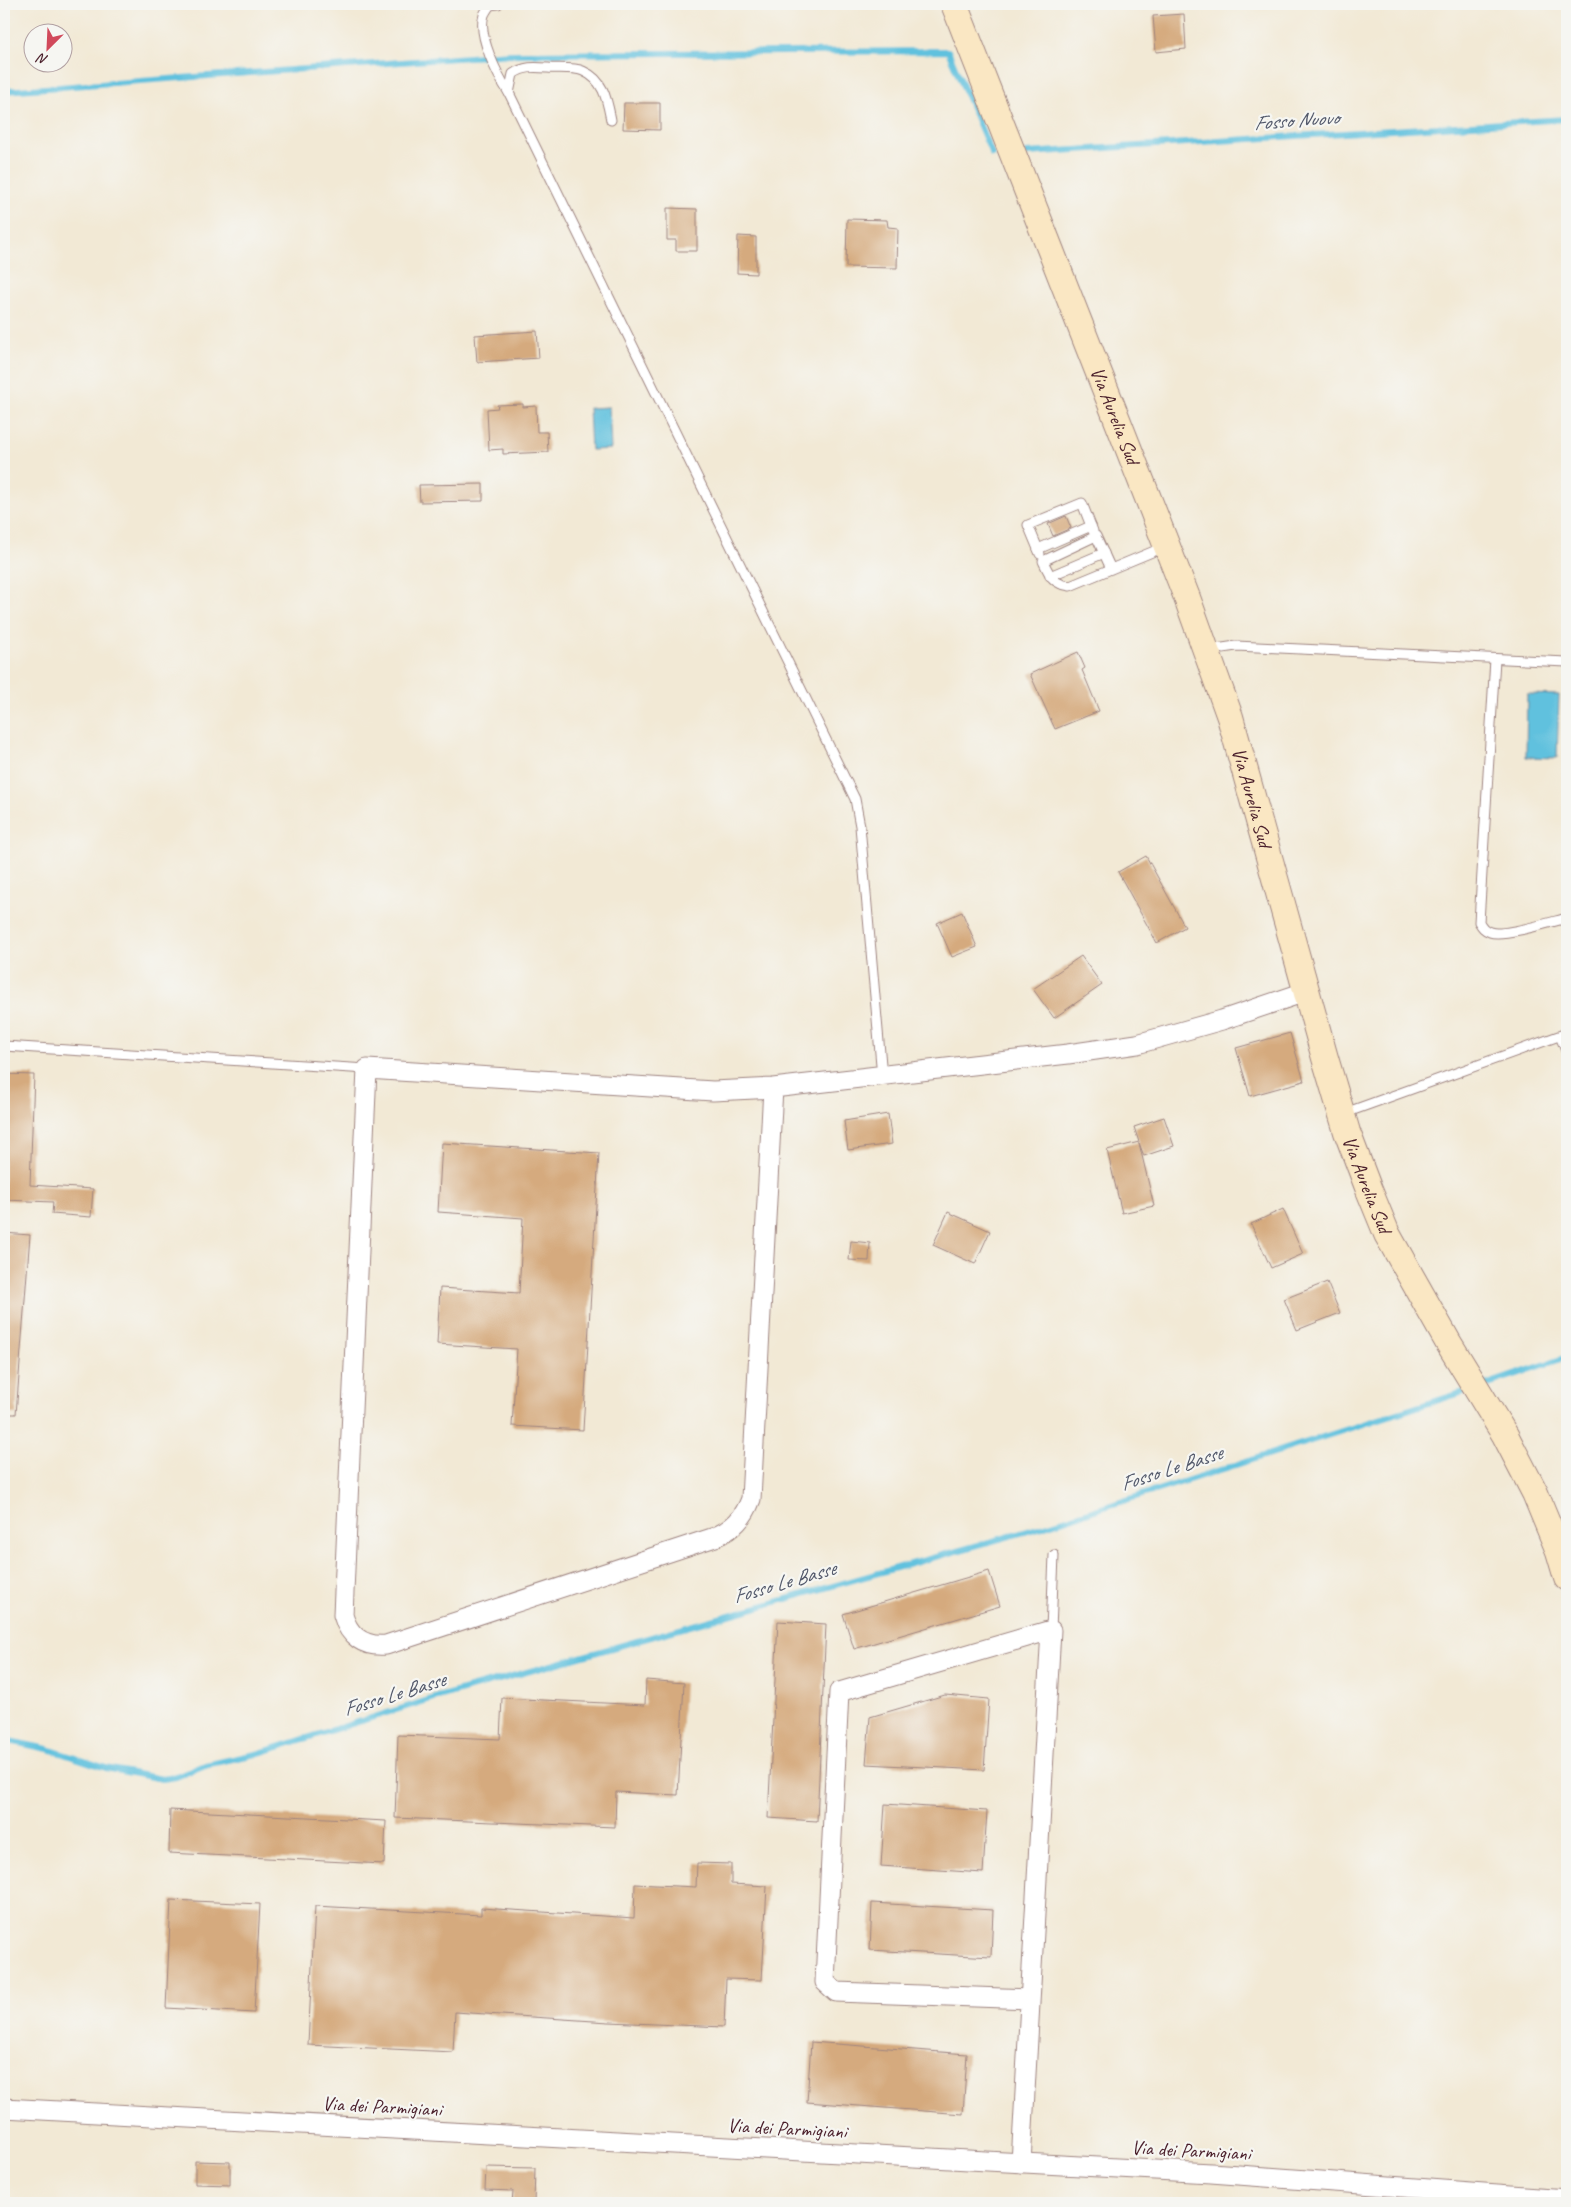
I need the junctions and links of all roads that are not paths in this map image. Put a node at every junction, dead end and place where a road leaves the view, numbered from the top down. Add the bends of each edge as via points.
1 (498, 4) edge
2 (954, 4) edge
3 (509, 93) junction
4 (611, 120) dead end
5 (1091, 526) junction
6 (1096, 536) junction
7 (1166, 546) junction
8 (1038, 549) junction
9 (1104, 553) junction
10 (1043, 561) junction
11 (1111, 569) junction
12 (1050, 576) junction
13 (1206, 651) junction
14 (1495, 659) junction
15 (1567, 662) edge
16 (1567, 918) edge
17 (1308, 991) junction
18 (1564, 1034) edge
19 (4, 1046) edge
20 (1567, 1053) edge
21 (367, 1070) junction
22 (882, 1076) junction
23 (773, 1088) junction
24 (1342, 1114) junction
25 (1054, 1556) dead end
26 (1567, 1578) edge
27 (1051, 1630) junction
28 (1030, 1999) junction
29 (4, 2108) edge
30 (1021, 2163) junction
31 (1567, 2199) edge

1 - 3 lane via 490,5 482,27 492,63
2 - 7 main road, Via Aurelia Sud
3 - 4 lane via 514,74 520,69 582,70 605,92
3 - 22 lane via 855,799
5 - 6 lane
5 - 8 lane
5 - 8 lane via 1082,503 1028,525
6 - 9 lane
6 - 10 lane
7 - 11 lane
7 - 13 main road, Via Aurelia Sud
8 - 10 lane
9 - 11 lane
9 - 12 lane
10 - 12 lane
11 - 12 lane via 1070,586 1061,585
13 - 14 lane via 1236,646
13 - 17 main road, Via Aurelia Sud via 1230,717
14 - 15 lane
14 - 16 lane via 1479,922 1482,929 1491,933 1504,933
17 - 22 street via 1137,1044
17 - 24 main road, Via Aurelia Sud
18 - 20 lane
18 - 24 lane
19 - 21 lane
21 - 23 street via 713,1091
21 - 23 street via 343,1615 348,1629 358,1640 377,1646 715,1537 741,1520 751,1500
22 - 23 street
24 - 26 main road, Via Aurelia Sud via 1387,1234 1505,1435 1535,1493
25 - 27 lane
27 - 28 street
27 - 28 street via 839,1692 825,1982 836,1992
28 - 30 street
29 - 30 street, Via dei Parmigiani
30 - 31 street, Via dei Parmigiani via 1211,2173

